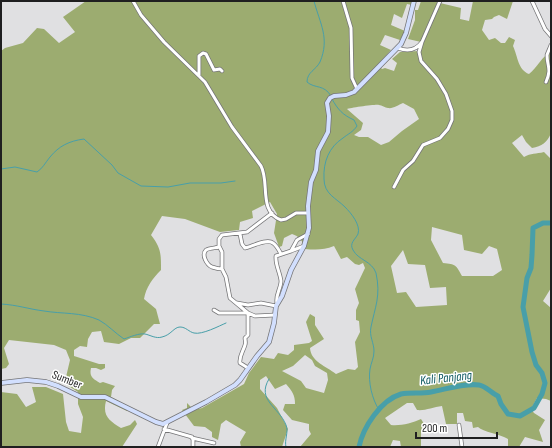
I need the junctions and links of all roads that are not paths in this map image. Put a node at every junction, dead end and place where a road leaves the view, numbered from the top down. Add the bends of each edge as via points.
1 (132, 1) edge
2 (343, 1) edge
3 (414, 1) edge
4 (440, 1) edge
5 (532, 1) edge
6 (551, 36) edge
7 (422, 42) junction
8 (551, 45) edge
9 (398, 48) junction
10 (222, 71) dead end
11 (199, 76) junction
12 (546, 82) dead end
13 (357, 89) junction
14 (394, 187) dead end
15 (272, 213) junction
16 (308, 213) junction
17 (240, 234) junction
18 (308, 234) junction
19 (304, 246) junction
20 (219, 247) junction
21 (291, 251) junction
22 (281, 254) junction
23 (222, 269) junction
24 (235, 303) junction
25 (276, 304) junction
26 (214, 310) dead end
27 (248, 313) junction
28 (275, 315) junction
29 (248, 368) junction
30 (1, 383) edge
31 (167, 423) junction
32 (459, 425) dead end
33 (164, 429) junction
34 (192, 438) junction
35 (214, 443) dead end
36 (158, 447) edge
37 (193, 447) edge
38 (462, 447) edge

1 - 11 street via 164,42
2 - 13 street via 351,28 352,78
3 - 9 street via 404,39
4 - 7 street
5 - 6 street
7 - 9 street via 414,49
7 - 14 street via 419,52 421,61 446,94 452,111 452,120 440,138 423,144 413,161 403,170
8 - 12 street via 547,56 550,76
9 - 13 street
10 - 11 street via 214,70 203,53 199,56
11 - 15 street via 261,166 267,202
13 - 16 street via 349,95 331,97 327,102 328,133 318,151 316,170 310,188
15 - 16 street via 281,220 292,214
15 - 17 street via 249,231
16 - 18 street
17 - 20 street via 221,236 218,241
17 - 22 street via 245,249 269,242 273,243
18 - 19 street
18 - 21 street via 297,240
19 - 21 street
19 - 25 street
20 - 23 street
20 - 23 street via 207,250 205,257 211,267
21 - 22 street
22 - 25 street via 276,255 280,281
23 - 24 street via 229,295
24 - 25 street
24 - 27 street
25 - 28 street
26 - 27 street via 219,313
27 - 28 street via 259,316
27 - 29 street via 248,335 239,361
28 - 29 street via 271,339
29 - 31 street via 240,380 230,388
30 - 31 street, Sumber via 27,380 46,382 81,397 105,397 156,422
31 - 33 street
32 - 38 street
33 - 34 street
33 - 36 street
34 - 35 street
34 - 37 street

